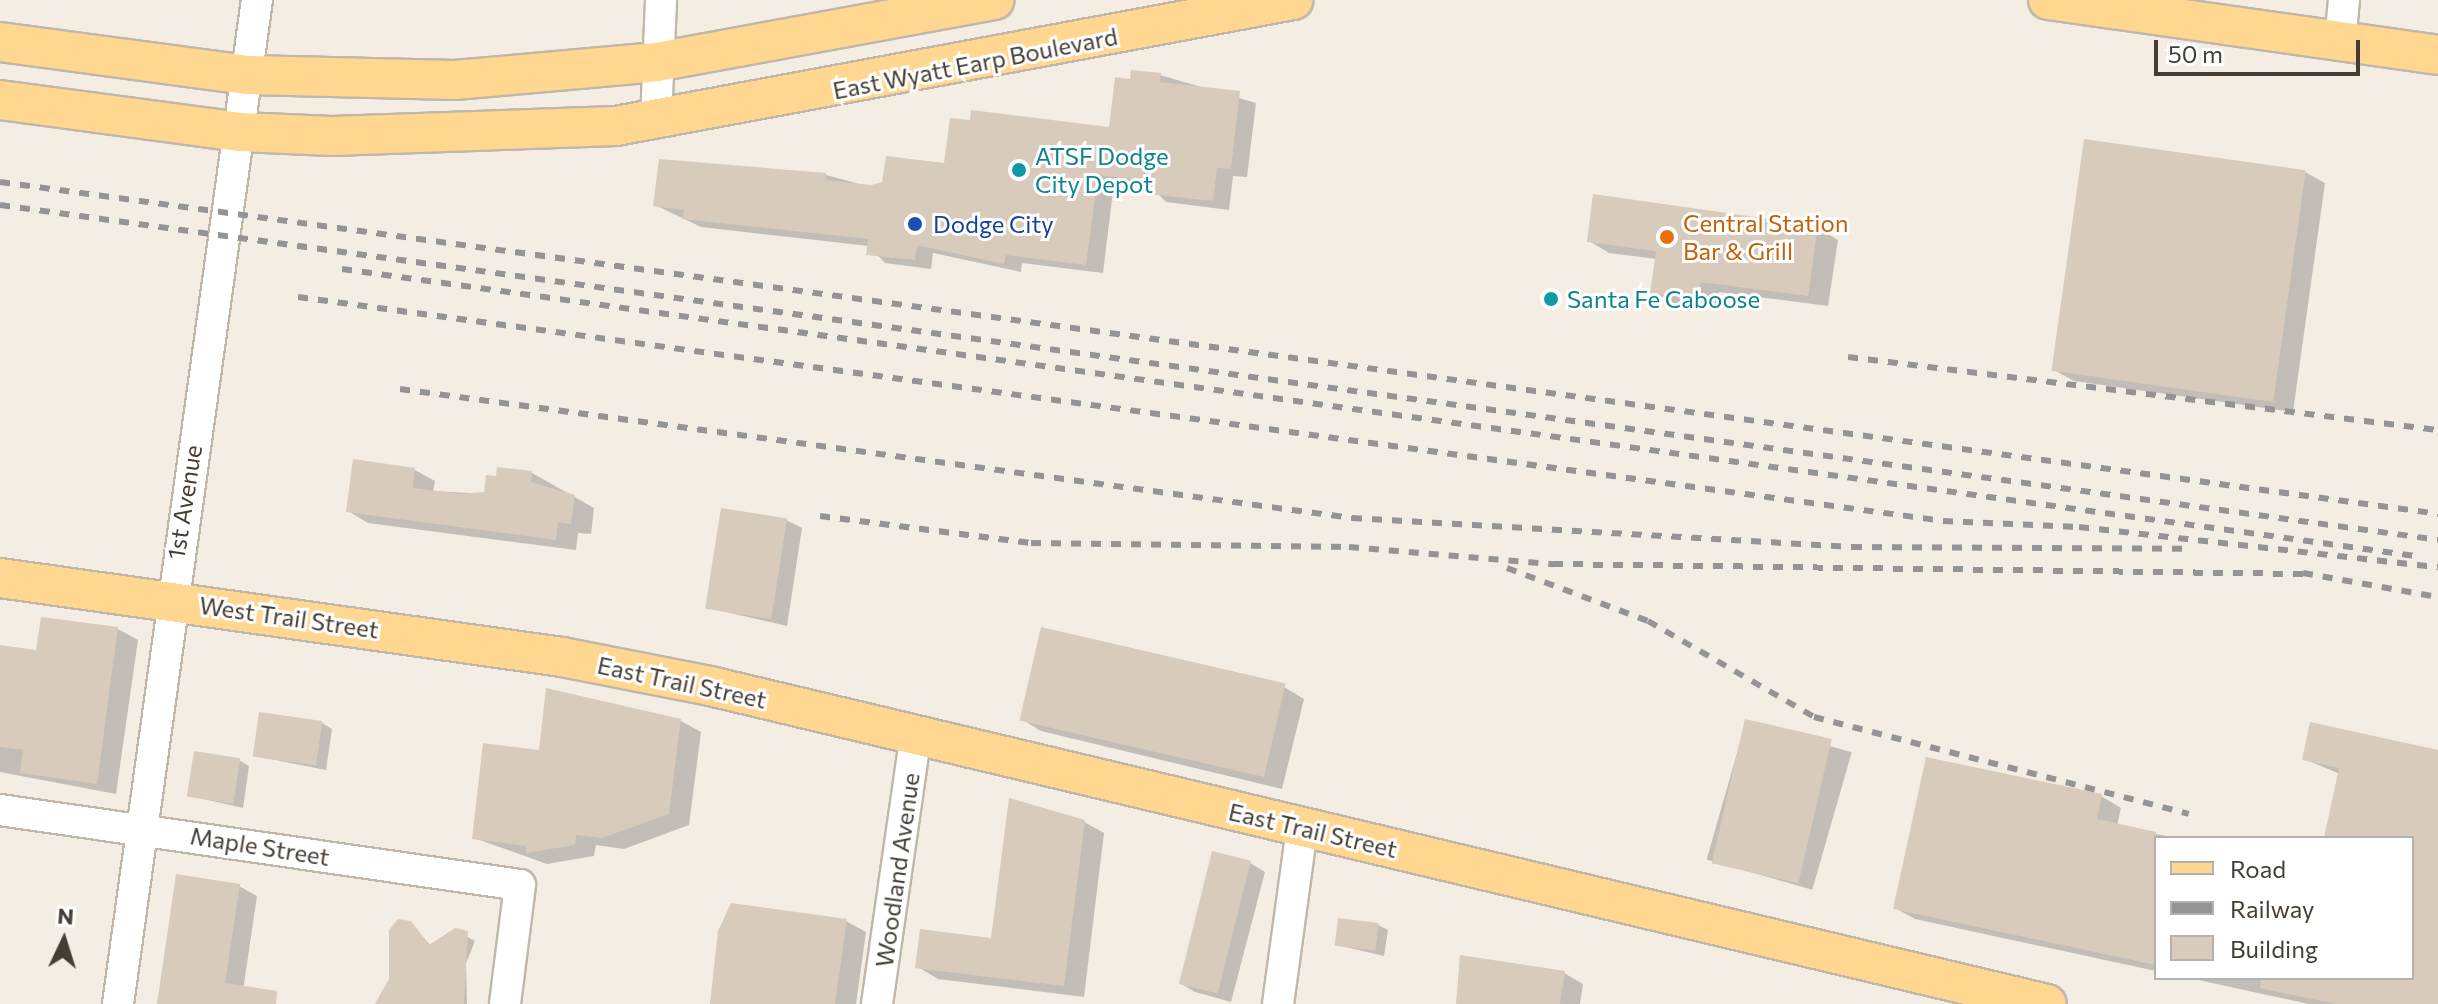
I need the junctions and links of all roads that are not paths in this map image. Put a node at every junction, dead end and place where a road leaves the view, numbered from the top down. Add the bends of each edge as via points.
1 (257, 0) edge
2 (661, 0) edge
3 (994, 0) edge
4 (1293, 0) edge
5 (2048, 0) edge
6 (2344, 0) edge
7 (2340, 41) junction
8 (0, 42) edge
9 (2438, 55) edge
10 (657, 62) junction
11 (248, 75) junction
12 (0, 100) edge
13 (656, 120) junction
14 (241, 132) junction
15 (0, 578) edge
16 (169, 599) junction
17 (578, 660) joint
18 (916, 735) junction
19 (0, 810) edge
20 (142, 828) junction
21 (1302, 829) junction
22 (118, 1004) edge
23 (505, 1004) edge
24 (877, 1004) edge
25 (1278, 1004) edge
26 (2047, 1004) edge

1 - 11 street, 1st Avenue
2 - 10 street
3 - 10 main road
4 - 13 main road, East Wyatt Earp Boulevard
5 - 7 main road
6 - 7 street
7 - 9 main road
8 - 11 main road
10 - 11 main road via 455,80
10 - 13 street
11 - 14 street, 1st Avenue
12 - 14 main road, East Wyatt Earp Boulevard
13 - 14 main road, East Wyatt Earp Boulevard via 429,138
14 - 16 street, 1st Avenue
15 - 16 main road, West Trail Street
16 - 17 main road, West Trail Street
16 - 20 street, 1st Avenue
17 - 18 main road, East Trail Street
18 - 21 main road, East Trail Street
18 - 24 street, Woodland Avenue
19 - 20 street, Maple Street
20 - 22 street, 1st Avenue
20 - 23 street, Maple Street via 520,885
21 - 25 street
21 - 26 main road, East Trail Street

